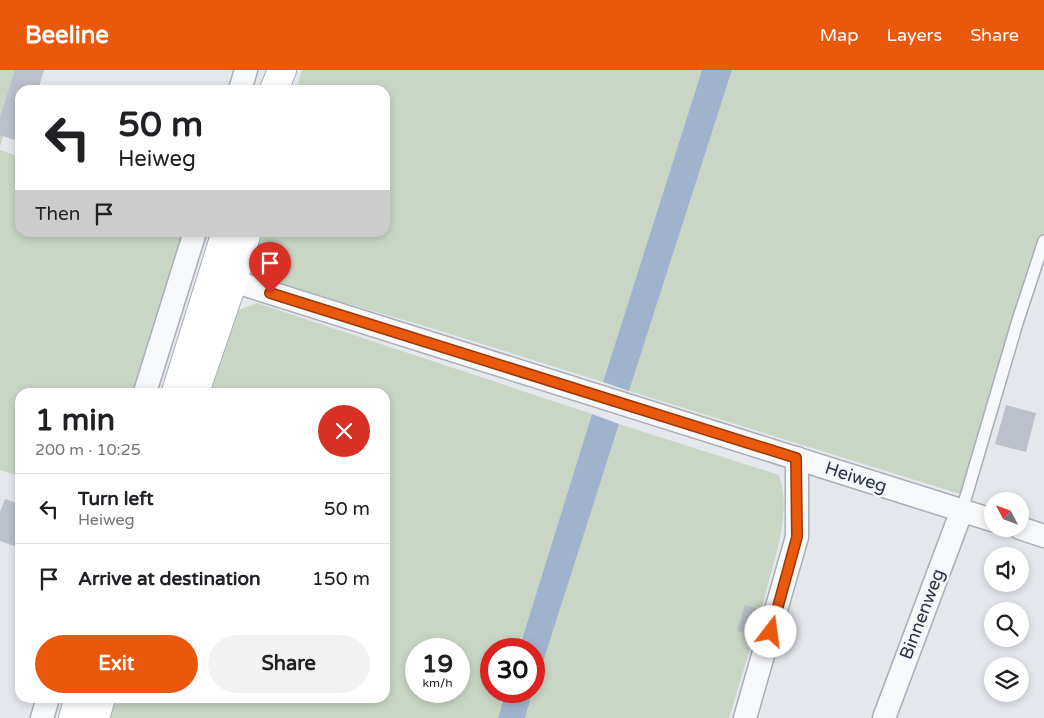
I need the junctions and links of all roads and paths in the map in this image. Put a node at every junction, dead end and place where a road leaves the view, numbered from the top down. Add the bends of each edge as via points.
1 (246, 70) edge
2 (282, 70) edge
3 (293, 70) edge
4 (242, 85) edge
5 (276, 85) edge
6 (290, 85) edge
7 (193, 237) edge
8 (224, 237) edge
9 (246, 237) edge
10 (1044, 241) edge
11 (233, 281) junction
12 (146, 388) edge
13 (177, 388) edge
14 (196, 388) edge
15 (796, 458) junction
16 (962, 510) junction
17 (984, 517) edge
18 (1029, 531) edge
19 (1044, 536) edge
20 (46, 703) edge
21 (78, 703) edge
22 (100, 703) edge
23 (42, 718) edge
24 (73, 718) edge
25 (95, 718) edge
26 (746, 718) edge
27 (884, 718) edge

1 - 4 street
2 - 5 main road
3 - 6 main road
7 - 12 street
8 - 13 main road
9 - 11 main road
10 - 16 lane
11 - 14 main road
11 - 15 street, Heiweg
15 - 16 street, Heiweg
15 - 26 street via 797,537
16 - 17 street, Heiweg
16 - 27 street, Binnenweg
18 - 19 street
20 - 23 street
21 - 24 main road
22 - 25 main road

